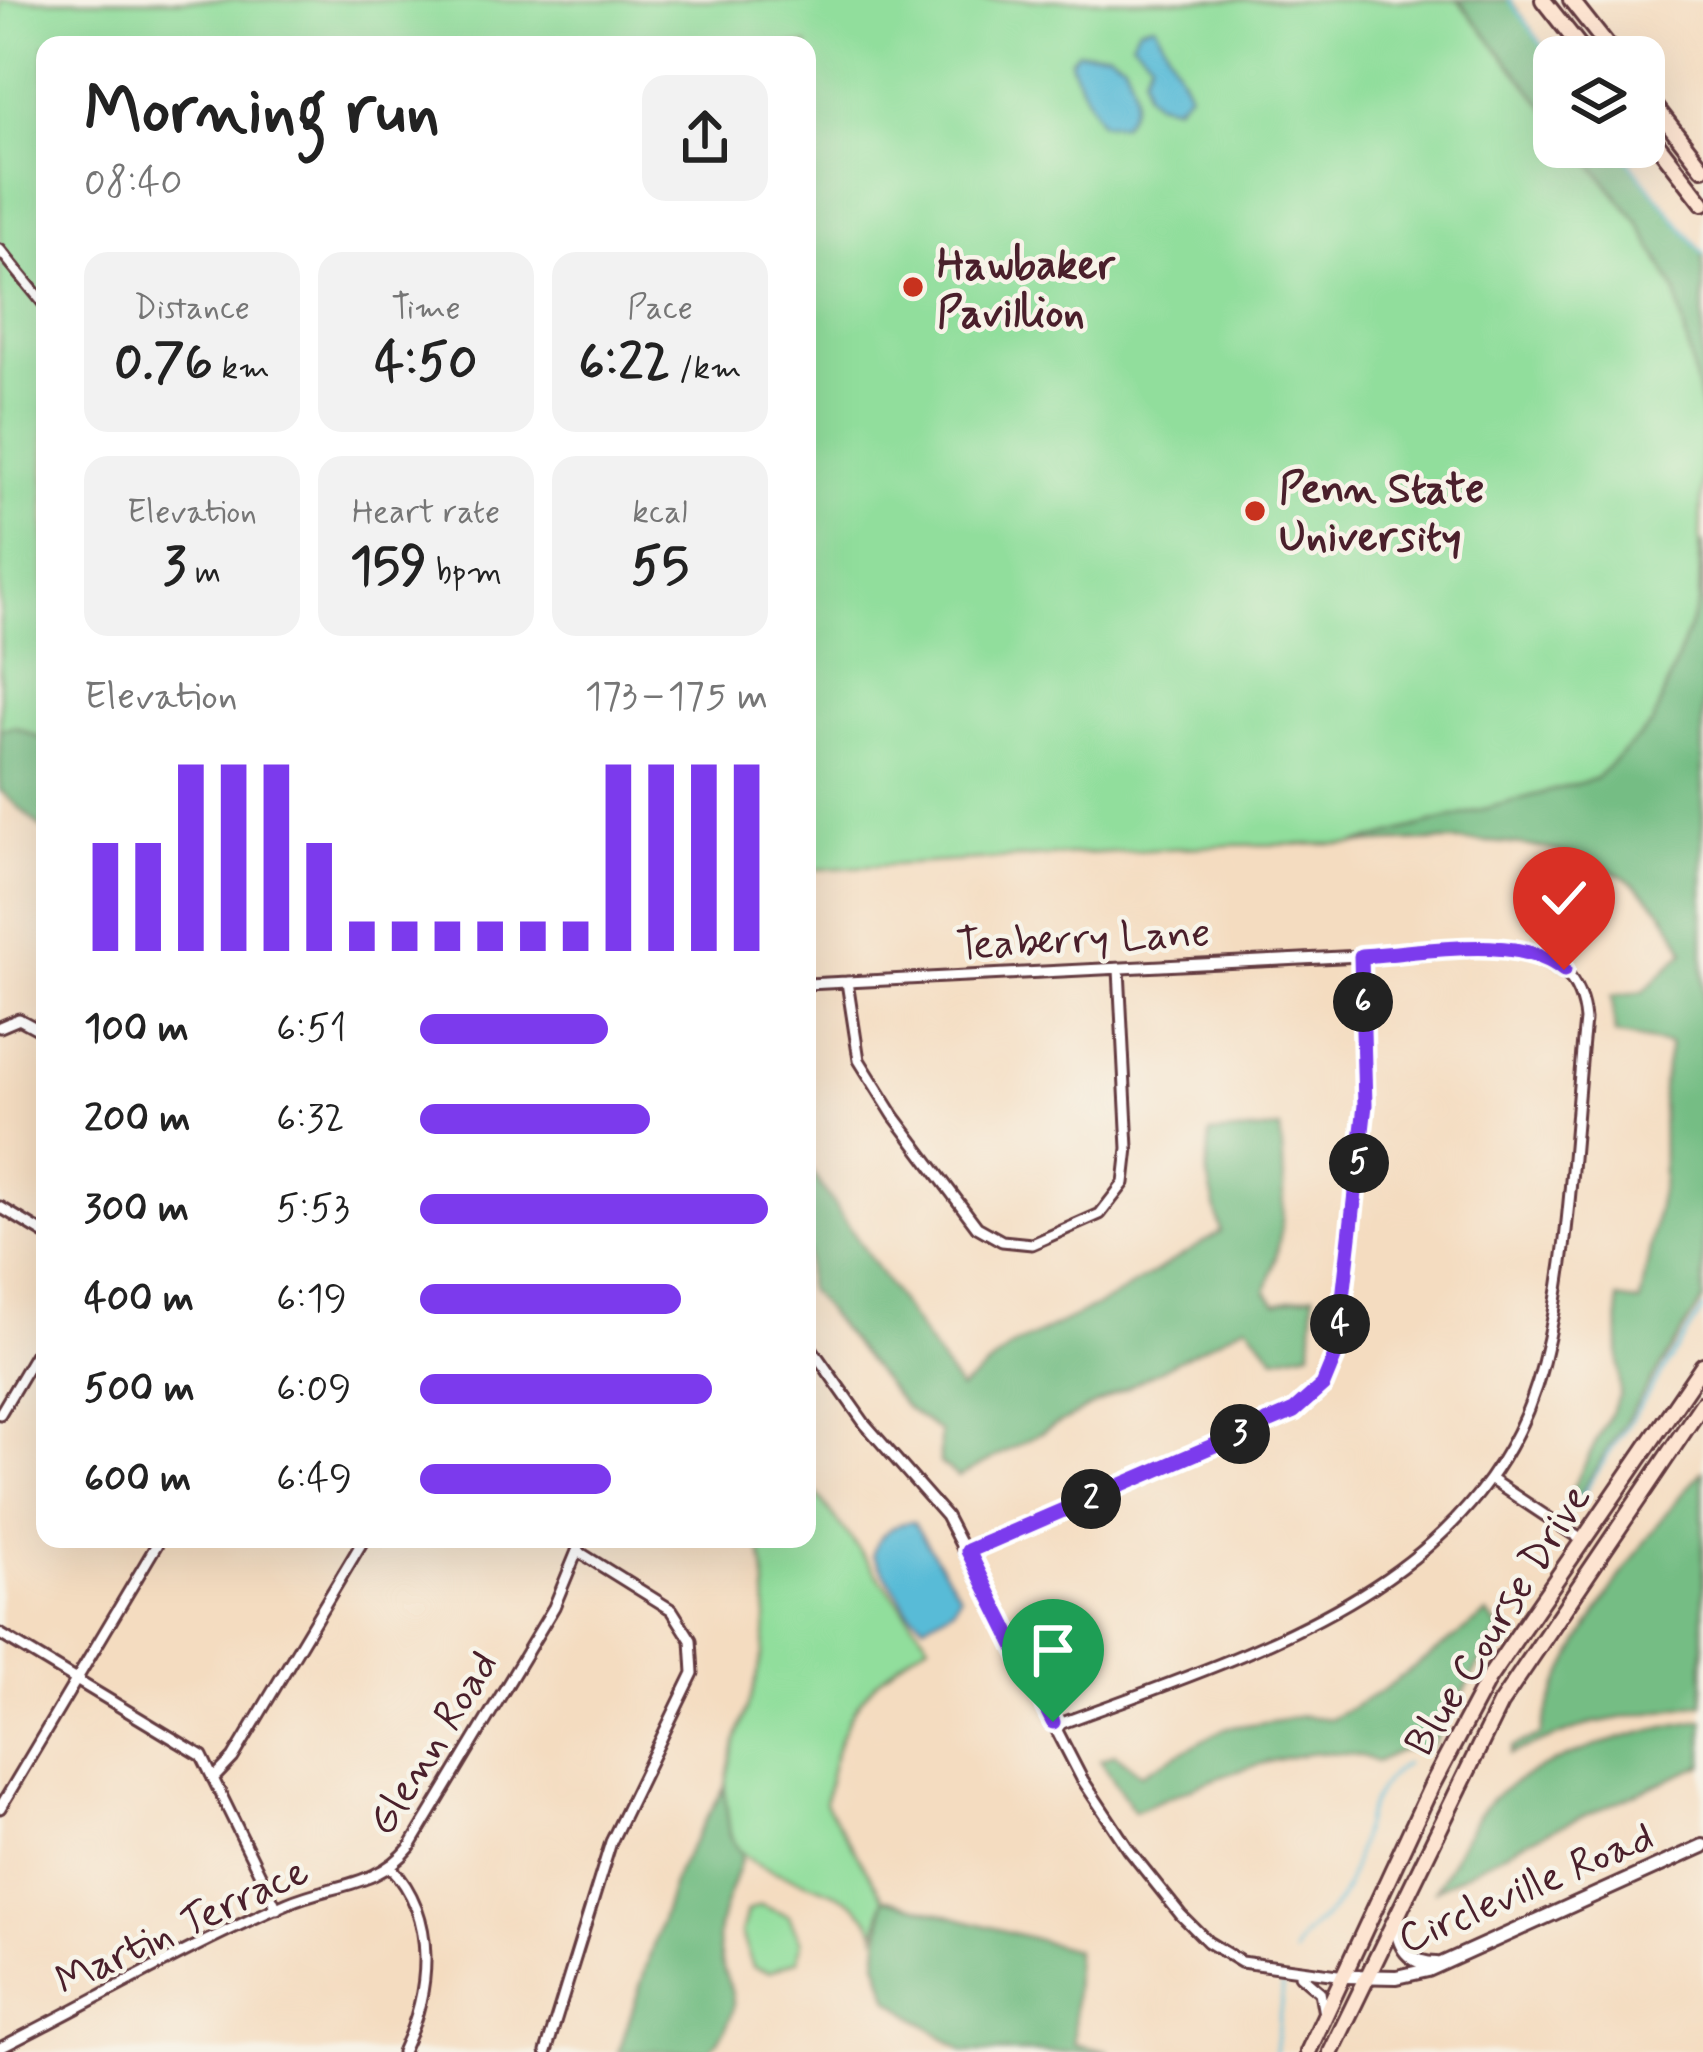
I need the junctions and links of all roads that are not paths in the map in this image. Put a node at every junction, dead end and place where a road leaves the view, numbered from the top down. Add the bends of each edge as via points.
1 (1543, 0) edge
2 (1571, 0) edge
3 (1571, 36) edge
4 (1599, 36) edge
5 (1665, 119) edge
6 (1665, 155) edge
7 (1703, 167) edge
8 (1703, 203) edge
9 (0, 250) edge
10 (36, 294) edge
11 (1361, 956) junction
12 (1119, 969) junction
13 (847, 982) junction
14 (816, 984) edge
15 (5, 1023) edge
16 (36, 1027) edge
17 (0, 1207) edge
18 (36, 1229) edge
19 (36, 1353) edge
20 (816, 1355) edge
21 (1703, 1365) edge
22 (1703, 1403) edge
23 (0, 1414) edge
24 (1490, 1479) junction
25 (1582, 1540) junction
26 (155, 1548) edge
27 (359, 1548) edge
28 (580, 1548) edge
29 (968, 1551) junction
30 (579, 1552) junction
31 (0, 1634) edge
32 (76, 1680) junction
33 (1054, 1726) junction
34 (213, 1779) junction
35 (5, 1788) edge
36 (0, 1808) edge
37 (1703, 1846) edge
38 (392, 1867) junction
39 (277, 1909) junction
40 (1397, 1916) junction
41 (1444, 1964) junction
42 (1296, 1972) junction
43 (1345, 1976) junction
44 (1370, 1978) junction
45 (1324, 2019) junction
46 (0, 2048) edge
47 (402, 2052) edge
48 (546, 2052) edge
49 (1308, 2052) edge
50 (1331, 2052) edge

1 - 3 main road
2 - 4 main road
5 - 7 main road
6 - 8 main road
9 - 10 street
11 - 12 street, Teaberry Lane
11 - 24 street, Teaberry Lane via 1526,949 1564,970 1584,1008 1552,1321 1528,1409
11 - 29 street via 1365,1105 1337,1351 1323,1385 1294,1411
12 - 13 street, Teaberry Lane
12 - 13 street via 1124,1183 1100,1214 1032,1244 976,1227 870,1082 852,1039
13 - 14 street, Teaberry Lane
15 - 16 street
17 - 18 street
19 - 23 street
20 - 29 street
21 - 25 main road, Blue Course Drive
22 - 40 main road, Blue Course Drive via 1520,1670 1461,1774
24 - 25 street
24 - 33 street, Teaberry Lane via 1425,1553 1359,1598
25 - 43 main road, Blue Course Drive via 1450,1749
26 - 32 street
27 - 34 street
28 - 30 street, Glenn Road
29 - 33 street
30 - 38 street, Glenn Road via 542,1627
30 - 48 street via 672,1610 691,1640 693,1673 611,1842
31 - 32 street
32 - 34 street via 195,1751
32 - 35 street
33 - 42 street via 1129,1850 1201,1936 1241,1962
34 - 39 street
35 - 36 street
37 - 41 street, Circleville Road
38 - 39 street, Martin Terrace
38 - 47 street, Glenn Road via 414,1891 424,1937 422,2000
39 - 46 street, Martin Terrace
40 - 41 street via 1409,1957
40 - 44 main road, Blue Course Drive
41 - 44 street, Circleville Road
42 - 43 street
42 - 45 street via 1316,1986
43 - 44 street, Circleville Road
43 - 45 main road, Blue Course Drive
44 - 50 main road, Blue Course Drive
45 - 49 main road, Blue Course Drive

